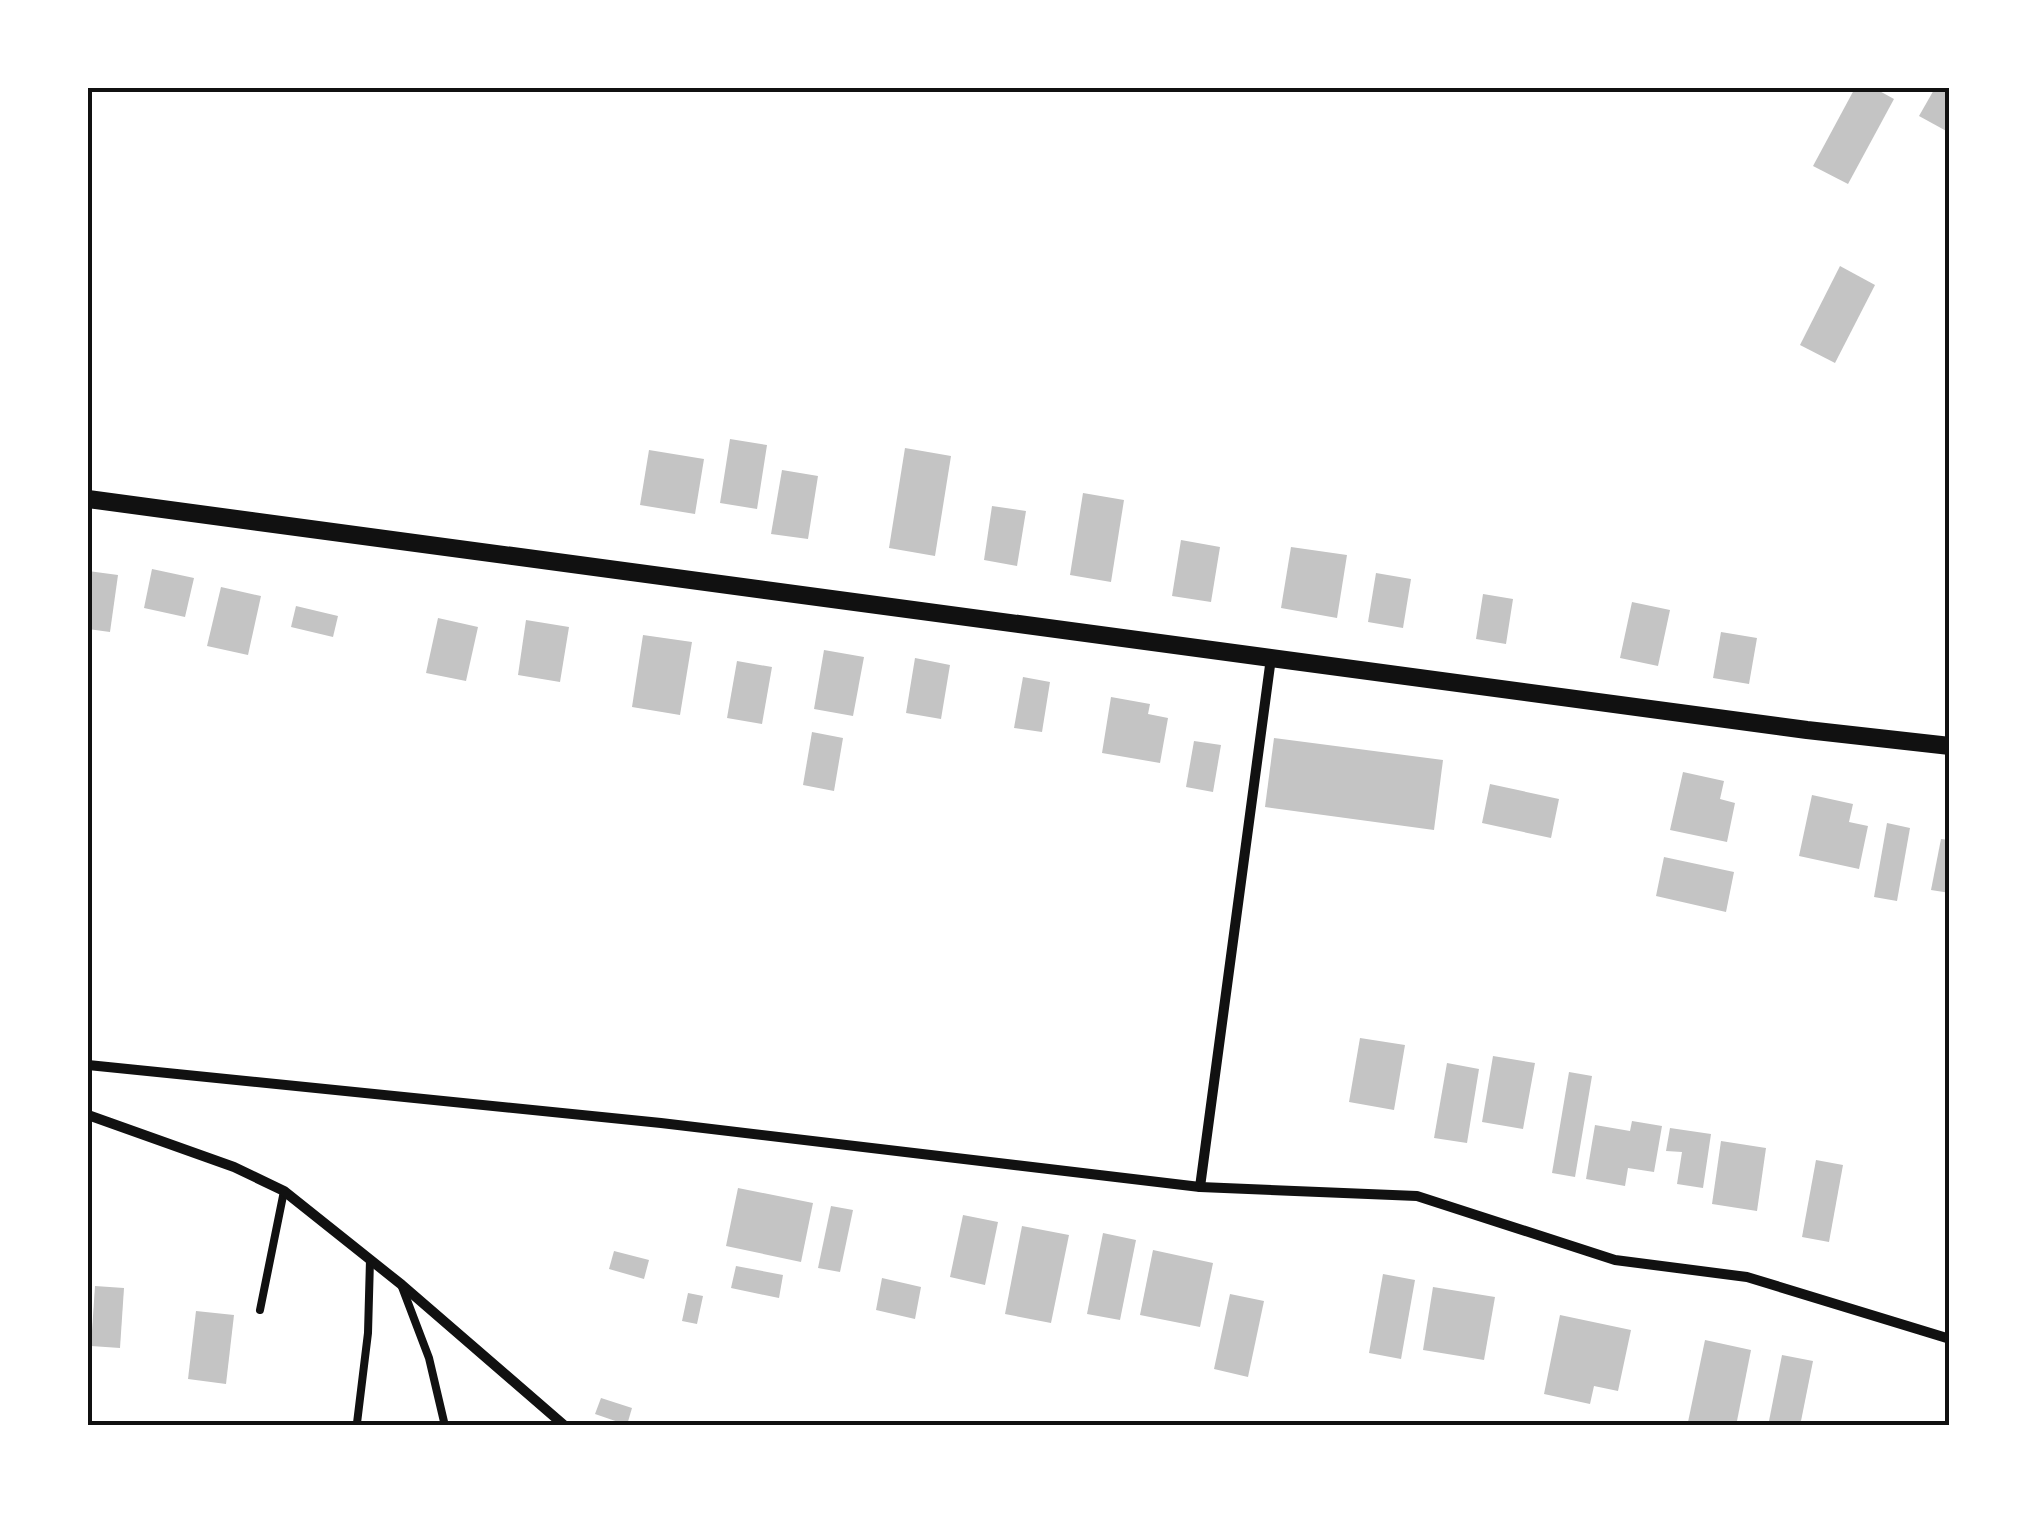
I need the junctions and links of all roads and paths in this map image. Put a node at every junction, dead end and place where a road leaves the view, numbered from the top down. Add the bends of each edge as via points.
1 (88, 499) edge
2 (1272, 658) junction
3 (1950, 746) edge
4 (88, 1065) edge
5 (88, 1114) edge
6 (1200, 1187) junction
7 (284, 1191) junction
8 (370, 1260) junction
9 (402, 1285) junction
10 (260, 1310) dead end
11 (1950, 1339) edge
12 (356, 1423) dead end
13 (445, 1426) edge
14 (565, 1426) edge

1 - 2 street
2 - 3 street
2 - 6 street
4 - 6 street
5 - 7 street
6 - 11 street via 1417,1196 1615,1260 1747,1277
7 - 8 street
7 - 10 lane
8 - 9 street
8 - 12 lane
9 - 13 lane
9 - 14 street

